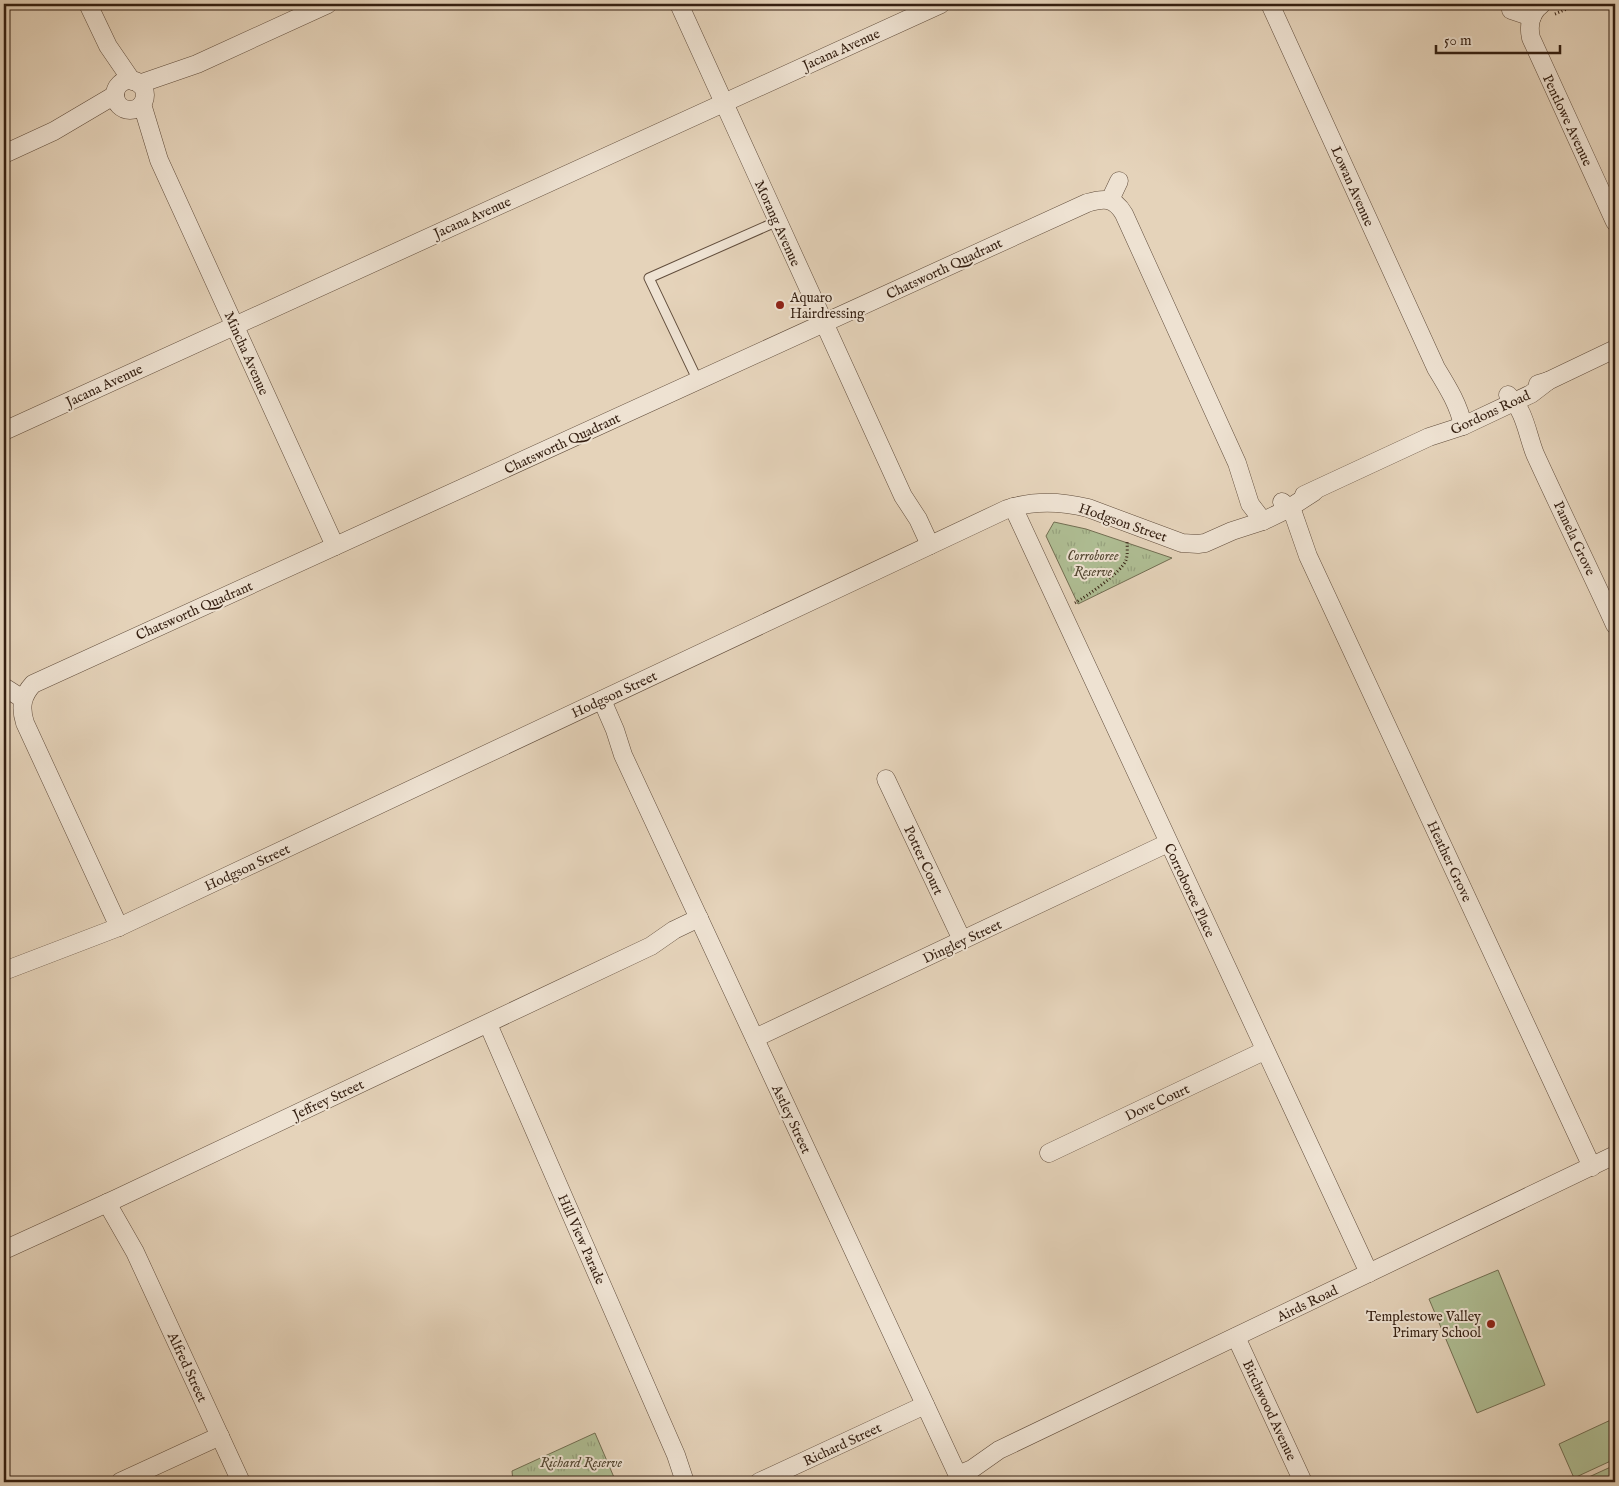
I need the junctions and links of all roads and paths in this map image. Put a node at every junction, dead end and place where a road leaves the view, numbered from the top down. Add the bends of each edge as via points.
1 (88, 4) edge
2 (328, 4) edge
3 (679, 4) edge
4 (940, 4) edge
5 (1270, 4) edge
6 (1578, 4) edge
7 (1511, 10) dead end
8 (1542, 13) edge
9 (130, 95) junction
10 (724, 102) junction
11 (4, 154) edge
12 (1118, 181) dead end
13 (1110, 200) junction
14 (778, 221) junction
15 (1615, 222) edge
16 (824, 323) junction
17 (234, 325) junction
18 (1615, 349) edge
19 (698, 381) junction
20 (1511, 400) junction
21 (1460, 421) junction
22 (4, 430) edge
23 (1013, 507) junction
24 (1285, 508) junction
25 (1261, 515) junction
26 (1127, 540) dead end
27 (335, 546) junction
28 (925, 547) junction
29 (1075, 603) dead end
30 (1615, 625) edge
31 (4, 687) edge
32 (23, 699) junction
33 (598, 702) junction
34 (886, 779) dead end
35 (1168, 843) junction
36 (701, 923) junction
37 (119, 927) junction
38 (962, 940) junction
39 (4, 971) edge
40 (488, 1024) junction
41 (755, 1038) junction
42 (1264, 1051) junction
43 (1049, 1153) dead end
44 (1615, 1156) edge
45 (1592, 1167) junction
46 (112, 1200) junction
47 (4, 1250) edge
48 (1369, 1273) junction
49 (1236, 1337) junction
50 (926, 1405) junction
51 (220, 1436) junction
52 (676, 1455) junction
53 (957, 1474) edge
54 (120, 1482) edge
55 (241, 1482) edge
56 (685, 1482) edge
57 (692, 1482) edge
58 (759, 1482) edge
59 (1303, 1482) edge

1 - 9 street, Mincha Avenue
2 - 9 street
3 - 10 street, Morang Avenue
4 - 10 street, Jacana Avenue
5 - 21 street, Lowan Avenue via 1436,368 1450,391
6 - 8 path
7 - 8 street
8 - 15 street, Pentlowe Avenue via 1529,31 1533,43
9 - 11 street
9 - 17 street, Mincha Avenue
10 - 14 street, Morang Avenue
10 - 17 street, Jacana Avenue
12 - 13 street
13 - 16 street, Chatsworth Quadrant via 1088,203
13 - 25 street via 1124,214 1237,463 1250,504
14 - 16 street, Morang Avenue
14 - 19 lane via 649,278
16 - 19 street, Chatsworth Quadrant
16 - 28 street, Morang Avenue via 903,496 910,524
17 - 22 street, Jacana Avenue
17 - 27 street, Mincha Avenue
18 - 20 street, Gordons Road via 1548,381 1528,386
19 - 27 street, Chatsworth Quadrant
20 - 21 street, Gordons Road
20 - 30 street, Pamela Grove via 1523,417 1534,451
21 - 24 street, Gordons Road
23 - 25 street, Hodgson Street via 1045,502 1072,504 1190,544 1204,543
23 - 28 street, Hodgson Street
23 - 35 street, Corroboree Place
24 - 25 street, Hodgson Street
24 - 45 street, Heather Grove via 1297,522 1308,556
26 - 29 path via 1126,562
27 - 32 street, Chatsworth Quadrant via 38,680
28 - 33 street, Hodgson Street
31 - 32 street
32 - 37 street via 25,723
33 - 36 street, Astley Street via 608,734 623,755
33 - 37 street, Hodgson Street
34 - 38 street, Potter Court
35 - 38 street, Dingley Street
35 - 42 street, Corroboree Place
36 - 40 street, Jeffrey Street via 678,939 651,946
36 - 41 street, Astley Street
37 - 39 street, Hodgson Street
38 - 41 street, Dingley Street
40 - 46 street, Jeffrey Street
40 - 52 street, Hill View Parade
41 - 50 street, Astley Street
42 - 43 street, Dove Court
42 - 48 street, Corroboree Place
44 - 45 street, Airds Road
45 - 48 street, Airds Road
46 - 47 street, Jeffrey Street
46 - 51 street, Alfred Street
48 - 49 street, Airds Road
49 - 53 street, Airds Road via 999,1450 967,1459
49 - 59 street, Birchwood Avenue
50 - 53 street, Astley Street
50 - 58 street, Richard Street
51 - 54 street
51 - 55 street, Alfred Street
52 - 56 street, Hill View Parade
52 - 57 street, Hill View Parade

